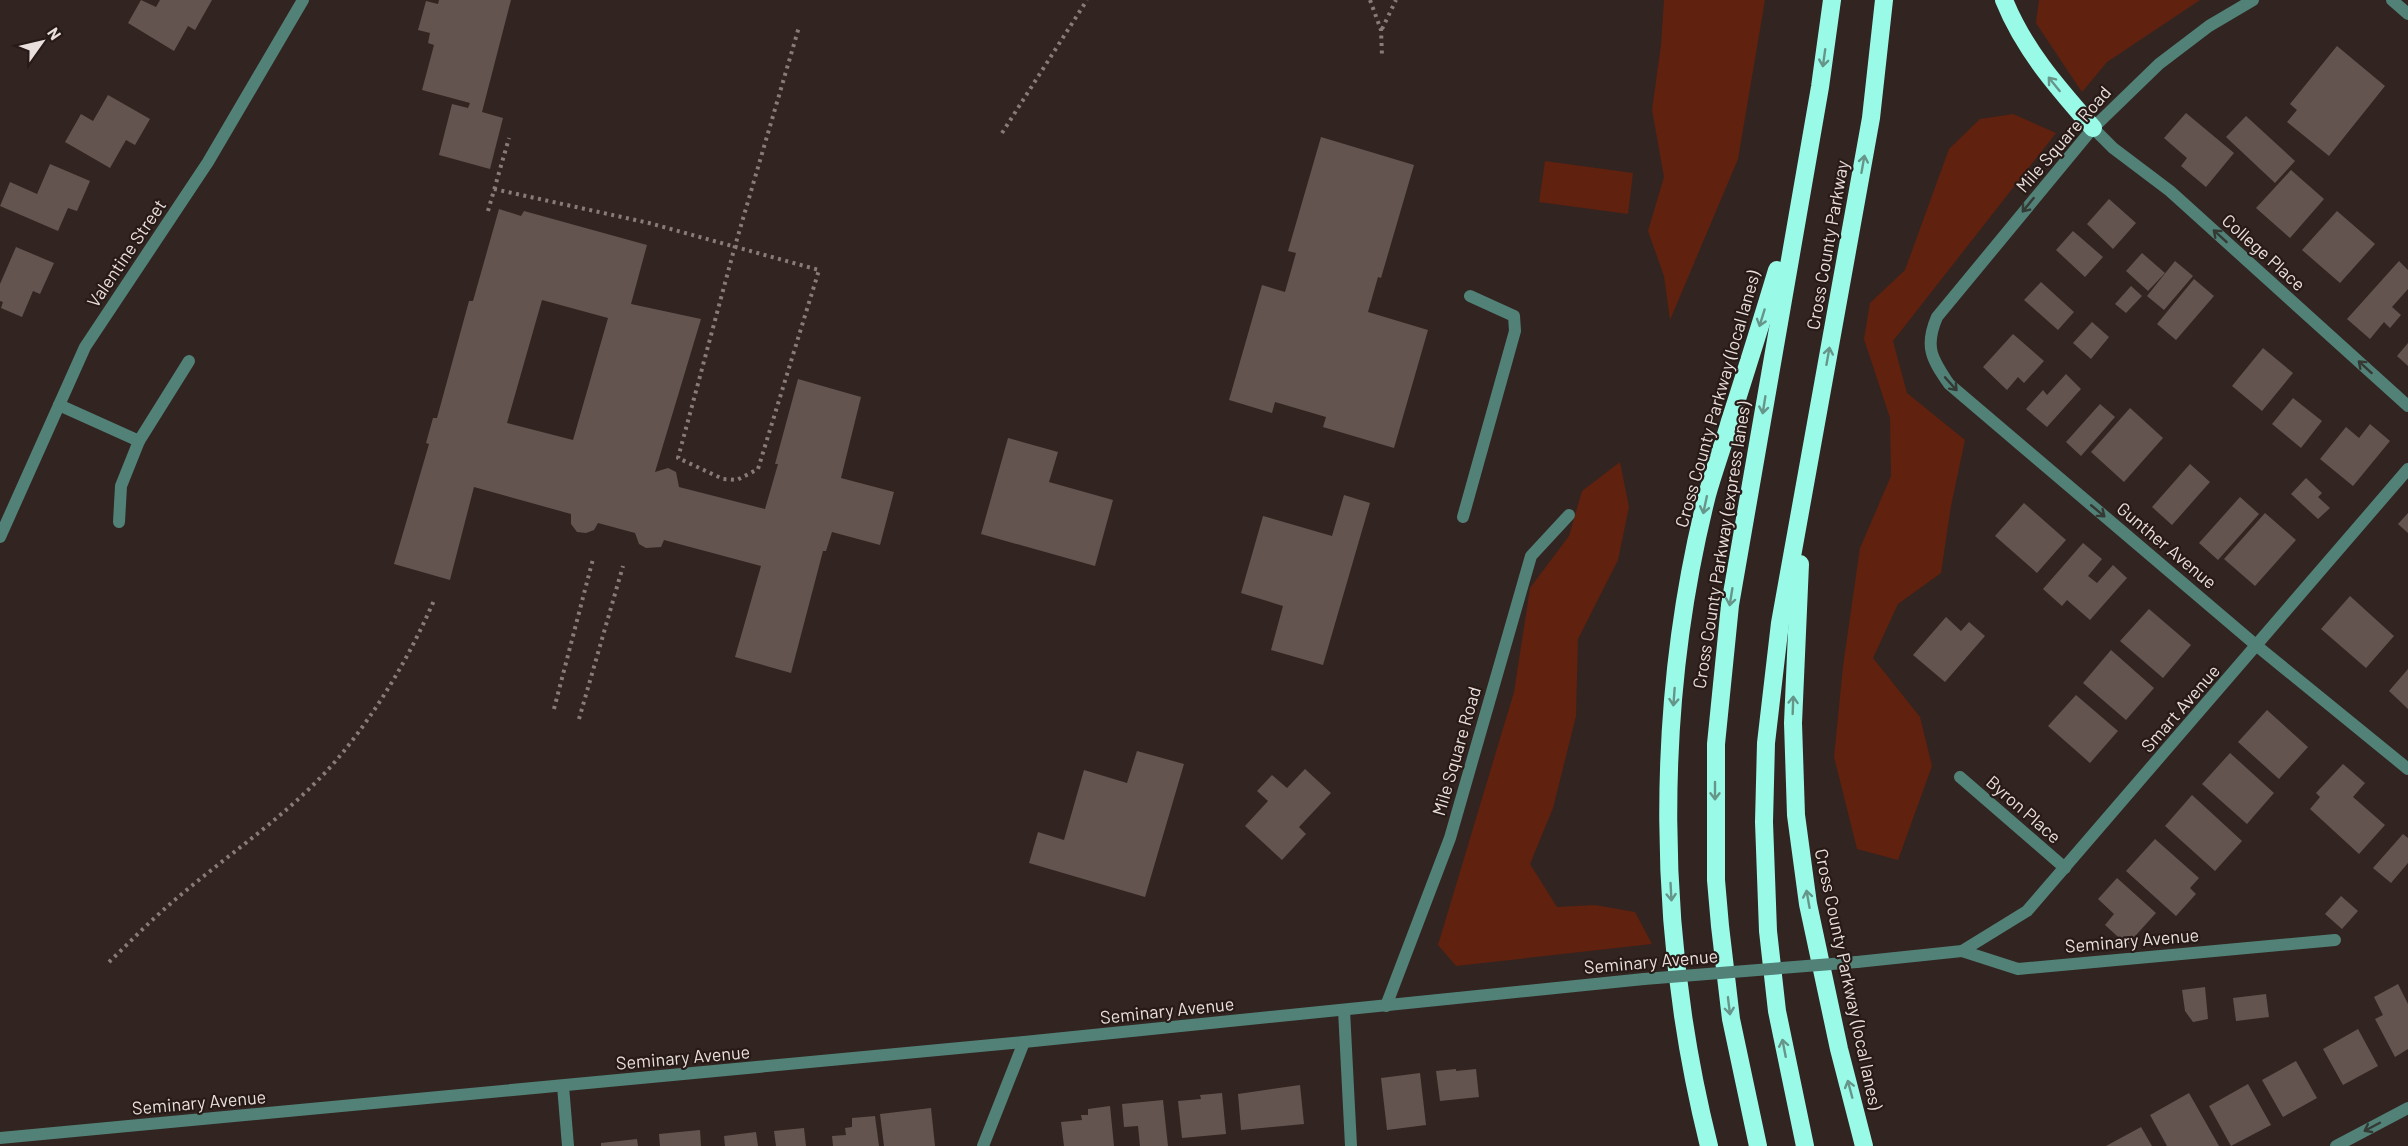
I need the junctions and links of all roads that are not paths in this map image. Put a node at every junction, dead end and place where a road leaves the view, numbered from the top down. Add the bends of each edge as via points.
1 (303, 0) edge
2 (1832, 0) edge
3 (1884, 0) edge
4 (2004, 0) edge
5 (2253, 0) edge
6 (2392, 0) edge
7 (2408, 14) edge
8 (2093, 128) junction
9 (1798, 202) junction
10 (1470, 296) dead end
11 (1930, 332) joint
12 (189, 361) dead end
13 (59, 405) junction
14 (2408, 406) edge
15 (139, 441) junction
16 (2408, 469) edge
17 (1803, 496) junction
18 (1569, 515) dead end
19 (1463, 517) dead end
20 (119, 522) dead end
21 (0, 537) edge
22 (2258, 646) junction
23 (2408, 769) edge
24 (1960, 777) dead end
25 (2065, 868) junction
26 (2335, 940) dead end
27 (1962, 951) junction
28 (1386, 1006) junction
29 (1344, 1010) junction
30 (1024, 1042) junction
31 (563, 1086) junction
32 (2408, 1108) edge
33 (0, 1138) edge
34 (568, 1146) edge
35 (983, 1146) edge
36 (1351, 1146) edge
37 (1709, 1146) edge
38 (1758, 1146) edge
39 (1805, 1146) edge
40 (1864, 1146) edge
41 (2336, 1146) edge

1 - 13 street, Valentine Street via 208,162 85,347
2 -> 9 highway, Cross County Parkway
17 -> 3 highway, Cross County Parkway via 1871,118
8 -> 4 highway via 2037,61
5 - 8 street, Mile Square Road via 2209,26 2158,64
6 - 7 street
8 -> 11 street, Mile Square Road via 1937,317
14 -> 8 street, College Place via 2170,191
9 -> 37 highway, Cross County Parkway (local lanes) via 1708,494 1675,674 1669,801 1672,902 1687,1042
9 -> 38 highway, Cross County Parkway (express lanes) via 1730,605 1716,744 1719,926 1731,1019
10 - 19 street via 1514,316 1515,331
11 -> 22 street, Gunther Avenue via 1931,357 1949,384
12 - 15 street
13 - 15 street
13 - 21 street, Valentine Street
15 - 20 street via 121,486
16 - 22 street, Smart Avenue
39 -> 17 highway via 1777,1011 1768,931 1764,822 1774,664
40 -> 17 highway, Cross County Parkway (local lanes) via 1808,904 1796,815 1792,723
18 - 28 street, Mile Square Road via 1531,556 1450,838
22 - 23 street, Gunther Avenue
22 - 25 street, Smart Avenue
24 - 25 street, Byron Place
25 - 27 street, Smart Avenue via 2027,911
26 - 27 street, Seminary Avenue via 2018,969
27 - 28 street, Seminary Avenue, bridge
28 - 29 street, Seminary Avenue
29 - 30 street, Seminary Avenue
29 - 36 street
30 - 31 street, Seminary Avenue
30 - 35 street
31 - 33 street, Seminary Avenue
31 - 34 street
32 -> 41 street

